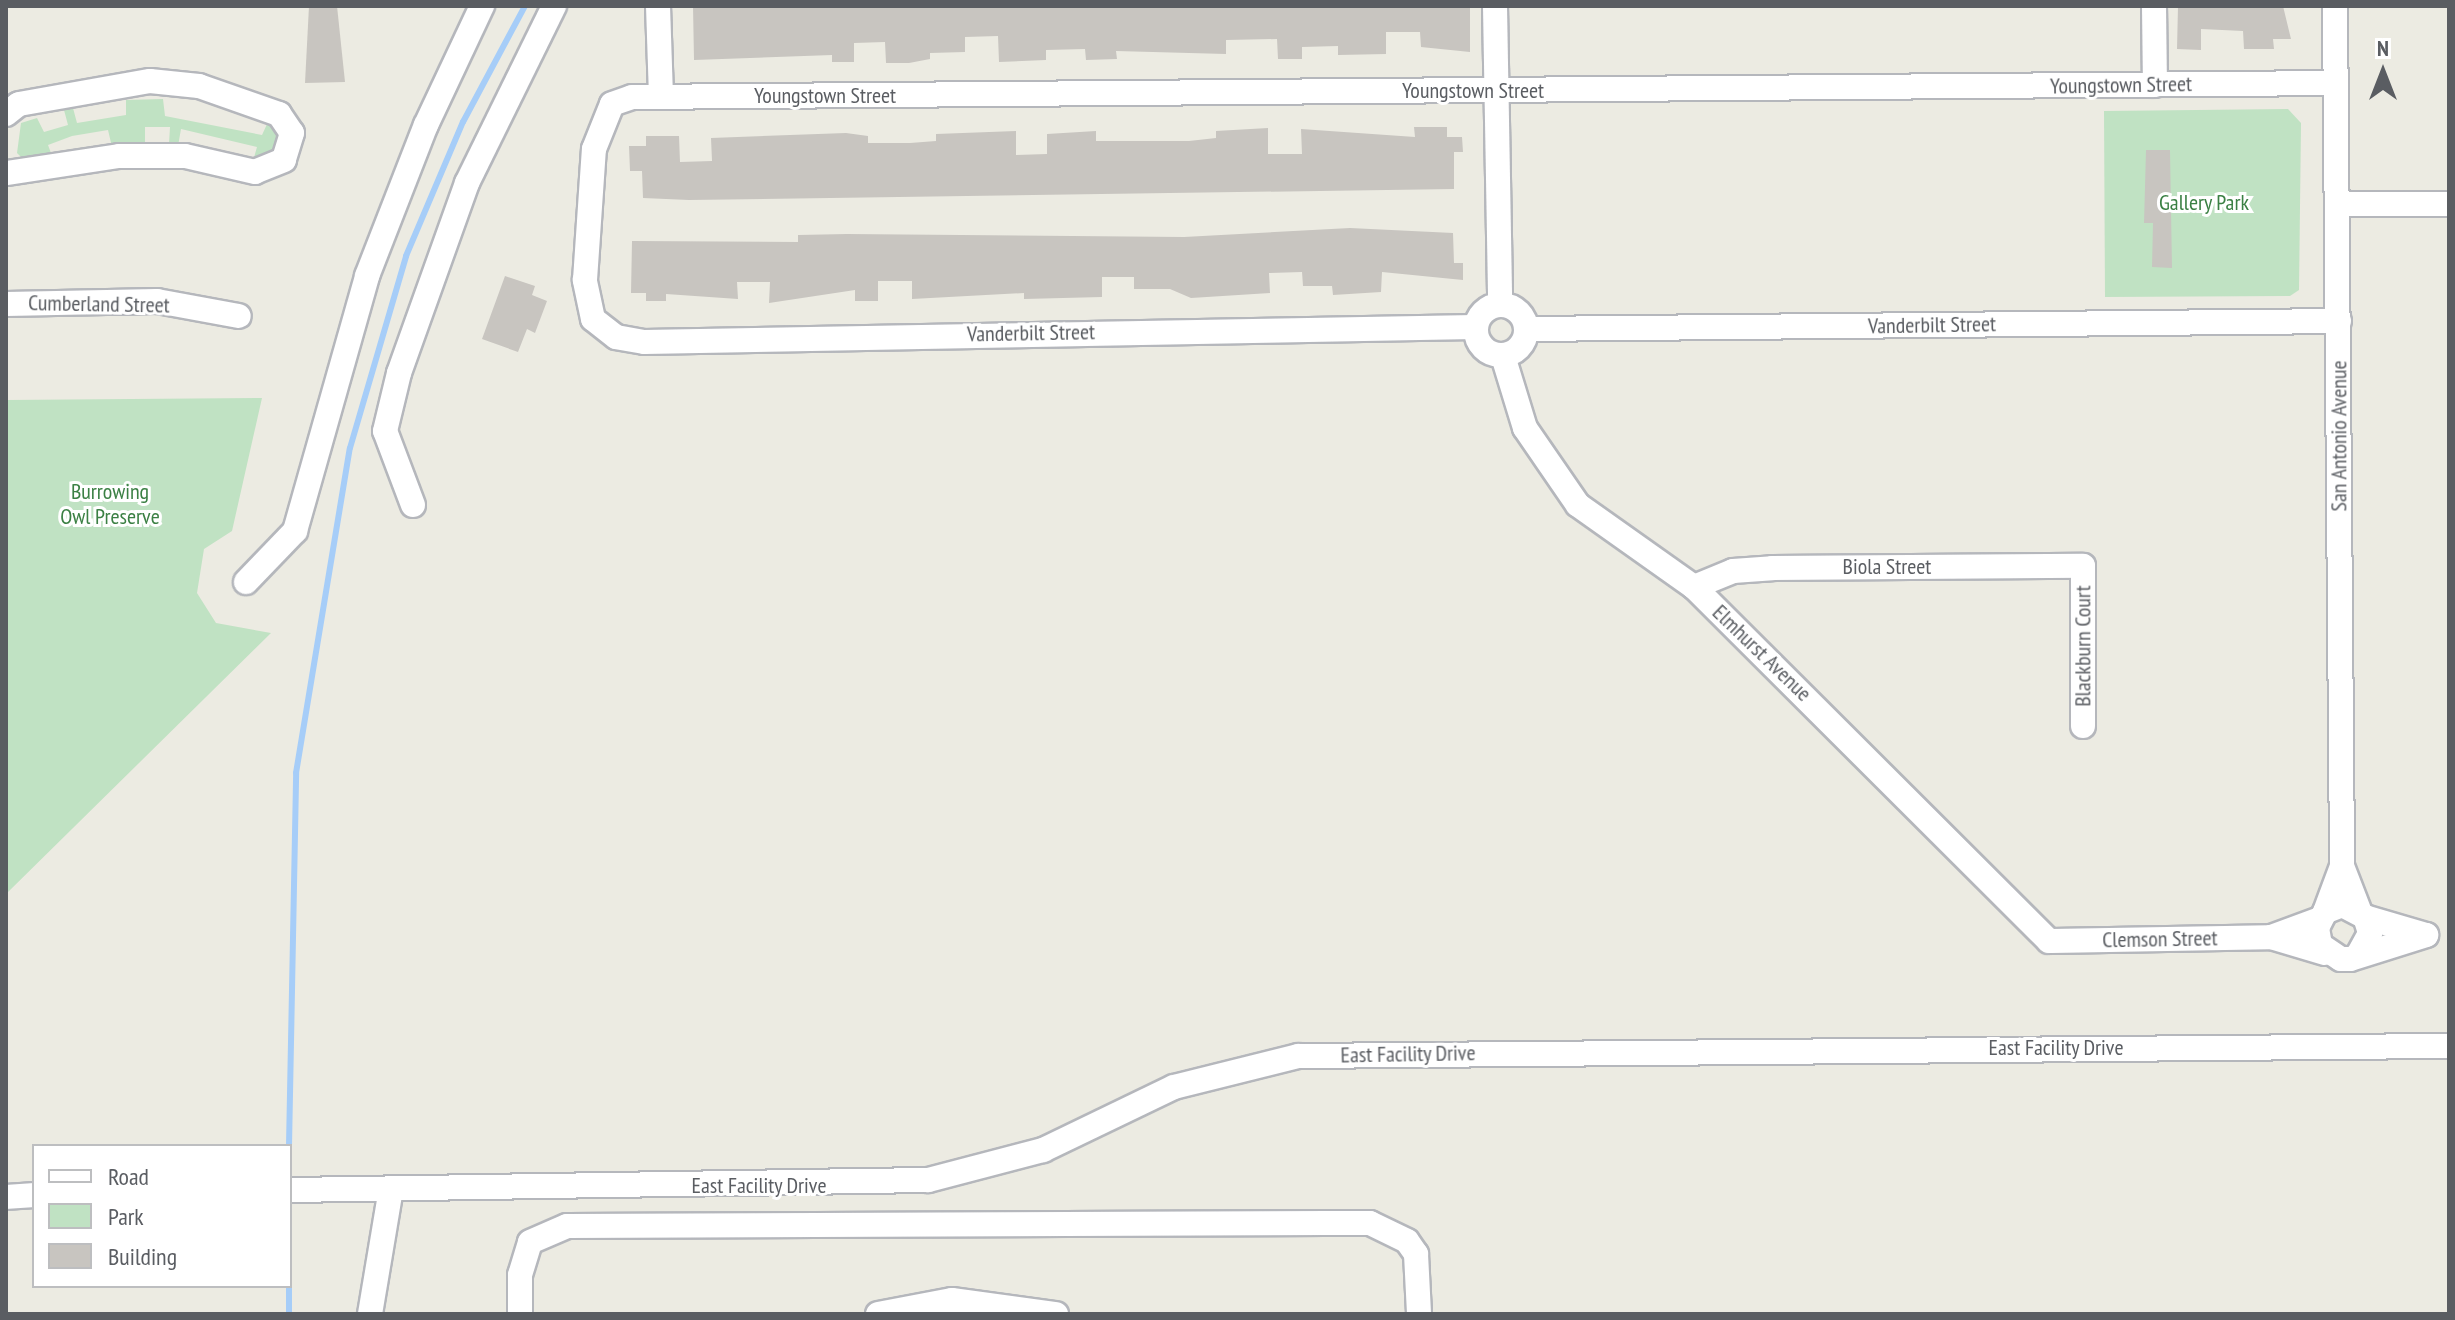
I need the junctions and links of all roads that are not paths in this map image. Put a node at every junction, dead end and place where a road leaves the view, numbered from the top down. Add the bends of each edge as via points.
1 (482, 6) edge
2 (554, 6) edge
3 (658, 6) edge
4 (1495, 6) edge
5 (2154, 6) edge
6 (2335, 6) edge
7 (2335, 83) junction
8 (2155, 85) junction
9 (1496, 91) junction
10 (661, 97) junction
11 (6, 114) edge
12 (6, 173) edge
13 (2337, 204) junction
14 (2449, 204) edge
15 (6, 304) edge
16 (1500, 305) junction
17 (239, 316) dead end
18 (593, 319) joint
19 (2339, 321) junction
20 (1475, 327) junction
21 (1526, 329) junction
22 (1503, 356) junction
23 (413, 505) dead end
24 (2083, 566) joint
25 (246, 582) dead end
26 (1694, 587) junction
27 (2083, 726) dead end
28 (2342, 866) junction
29 (2362, 913) junction
30 (2322, 916) junction
31 (2438, 935) edge
32 (2271, 937) junction
33 (2049, 941) joint
34 (2325, 953) junction
35 (2358, 955) junction
36 (2449, 1046) edge
37 (391, 1189) junction
38 (292, 1190) edge
39 (32, 1195) edge
40 (6, 1197) edge
41 (370, 1314) edge
42 (520, 1314) edge
43 (878, 1314) edge
44 (1056, 1314) edge
45 (1419, 1314) edge

1 - 25 street via 414,152 367,276 295,531
2 - 23 street via 467,183 399,373 385,431
3 - 10 street
4 - 9 street
5 - 8 street
6 - 7 street, San Antonio Avenue
7 - 8 street, Youngstown Street
7 - 13 street, San Antonio Avenue
8 - 9 street, Youngstown Street
9 - 10 street, Youngstown Street
9 - 16 street
10 - 18 street, Youngstown Street via 612,104 594,149 585,280
11 - 12 street via 19,104 150,81 199,86 279,114 292,133 284,160 255,172 185,156 119,156
13 - 14 street
13 - 19 street, San Antonio Avenue
15 - 17 street, Cumberland Street via 157,301
16 - 20 street via 1482,313
16 - 21 street via 1516,310
18 - 20 street, Vanderbilt Street via 616,337 644,342
19 - 21 street, Vanderbilt Street
19 - 28 street, San Antonio Avenue
20 - 22 street via 1481,346
21 - 22 street via 1521,346
22 - 26 street, Elmhurst Avenue via 1525,428 1557,482 1602,527
24 - 26 street, Biola Street via 1772,568 1724,573
24 - 27 street, Blackburn Court
26 - 33 street, Elmhurst Avenue
28 - 29 street, San Antonio Avenue
28 - 30 street, San Antonio Avenue
29 - 30 street via 2342,905
29 - 31 street
29 - 35 street via 2369,942
30 - 32 street, Clemson Street
30 - 34 street via 2317,937
31 - 35 street
32 - 33 street, Clemson Street
32 - 34 street, Clemson Street
34 - 35 street via 2341,959
36 - 37 street, East Facility Drive via 1298,1056 1174,1087 1043,1150 928,1180
37 - 38 street, East Facility Drive
37 - 41 street
39 - 40 street
42 - 45 street via 520,1275 530,1242 567,1226 1295,1223 1370,1223 1393,1230 1416,1254
43 - 44 street via 952,1300

